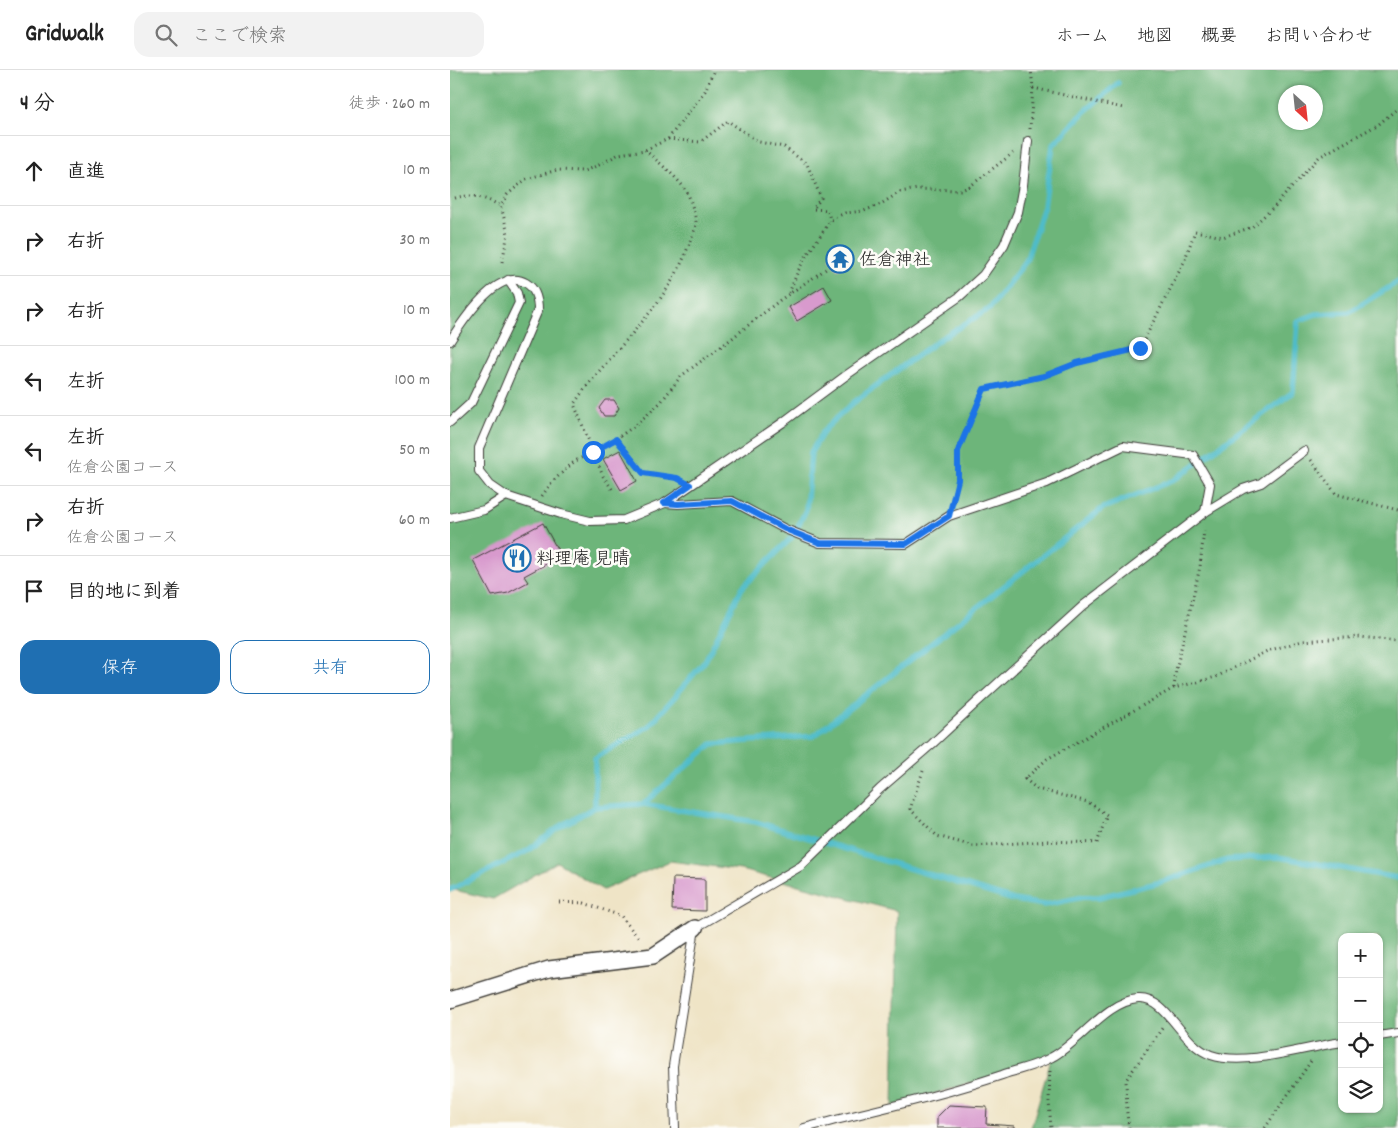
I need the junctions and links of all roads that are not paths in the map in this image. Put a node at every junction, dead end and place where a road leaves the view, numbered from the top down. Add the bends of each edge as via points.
1 (1028, 141) road end
2 (508, 280) junction
3 (450, 341) edge
4 (450, 422) edge
5 (1304, 451) road end
6 (506, 496) junction
7 (664, 503) junction
8 (1205, 512) junction
9 (450, 518) edge
10 (695, 928) junction
11 (450, 1000) edge
12 (1398, 1034) edge
13 (1383, 1036) edge
14 (1338, 1043) edge
15 (675, 1128) edge
16 (804, 1128) edge

1 - 7 lane via 1018,212 1004,245 983,275 959,297
2 - 3 lane via 480,301
2 - 4 lane via 517,293 519,303 471,404
2 - 6 lane via 527,283 538,300 538,310 479,448 479,471 490,485
5 - 8 lane via 1261,483 1243,488
6 - 7 lane via 590,521 624,520
6 - 9 lane via 484,510
7 - 8 lane via 732,501 820,543 906,544 949,516 1047,483 1123,446 1193,455 1210,484
8 - 10 lane via 1084,605 901,770 801,866
10 - 11 street via 653,956 549,969
10 - 15 lane via 673,1066
12 - 13 lane
14 - 16 lane via 1234,1059 1210,1055 1193,1045 1155,1002 1128,1000 1114,1006 1070,1046 1051,1058 962,1089

